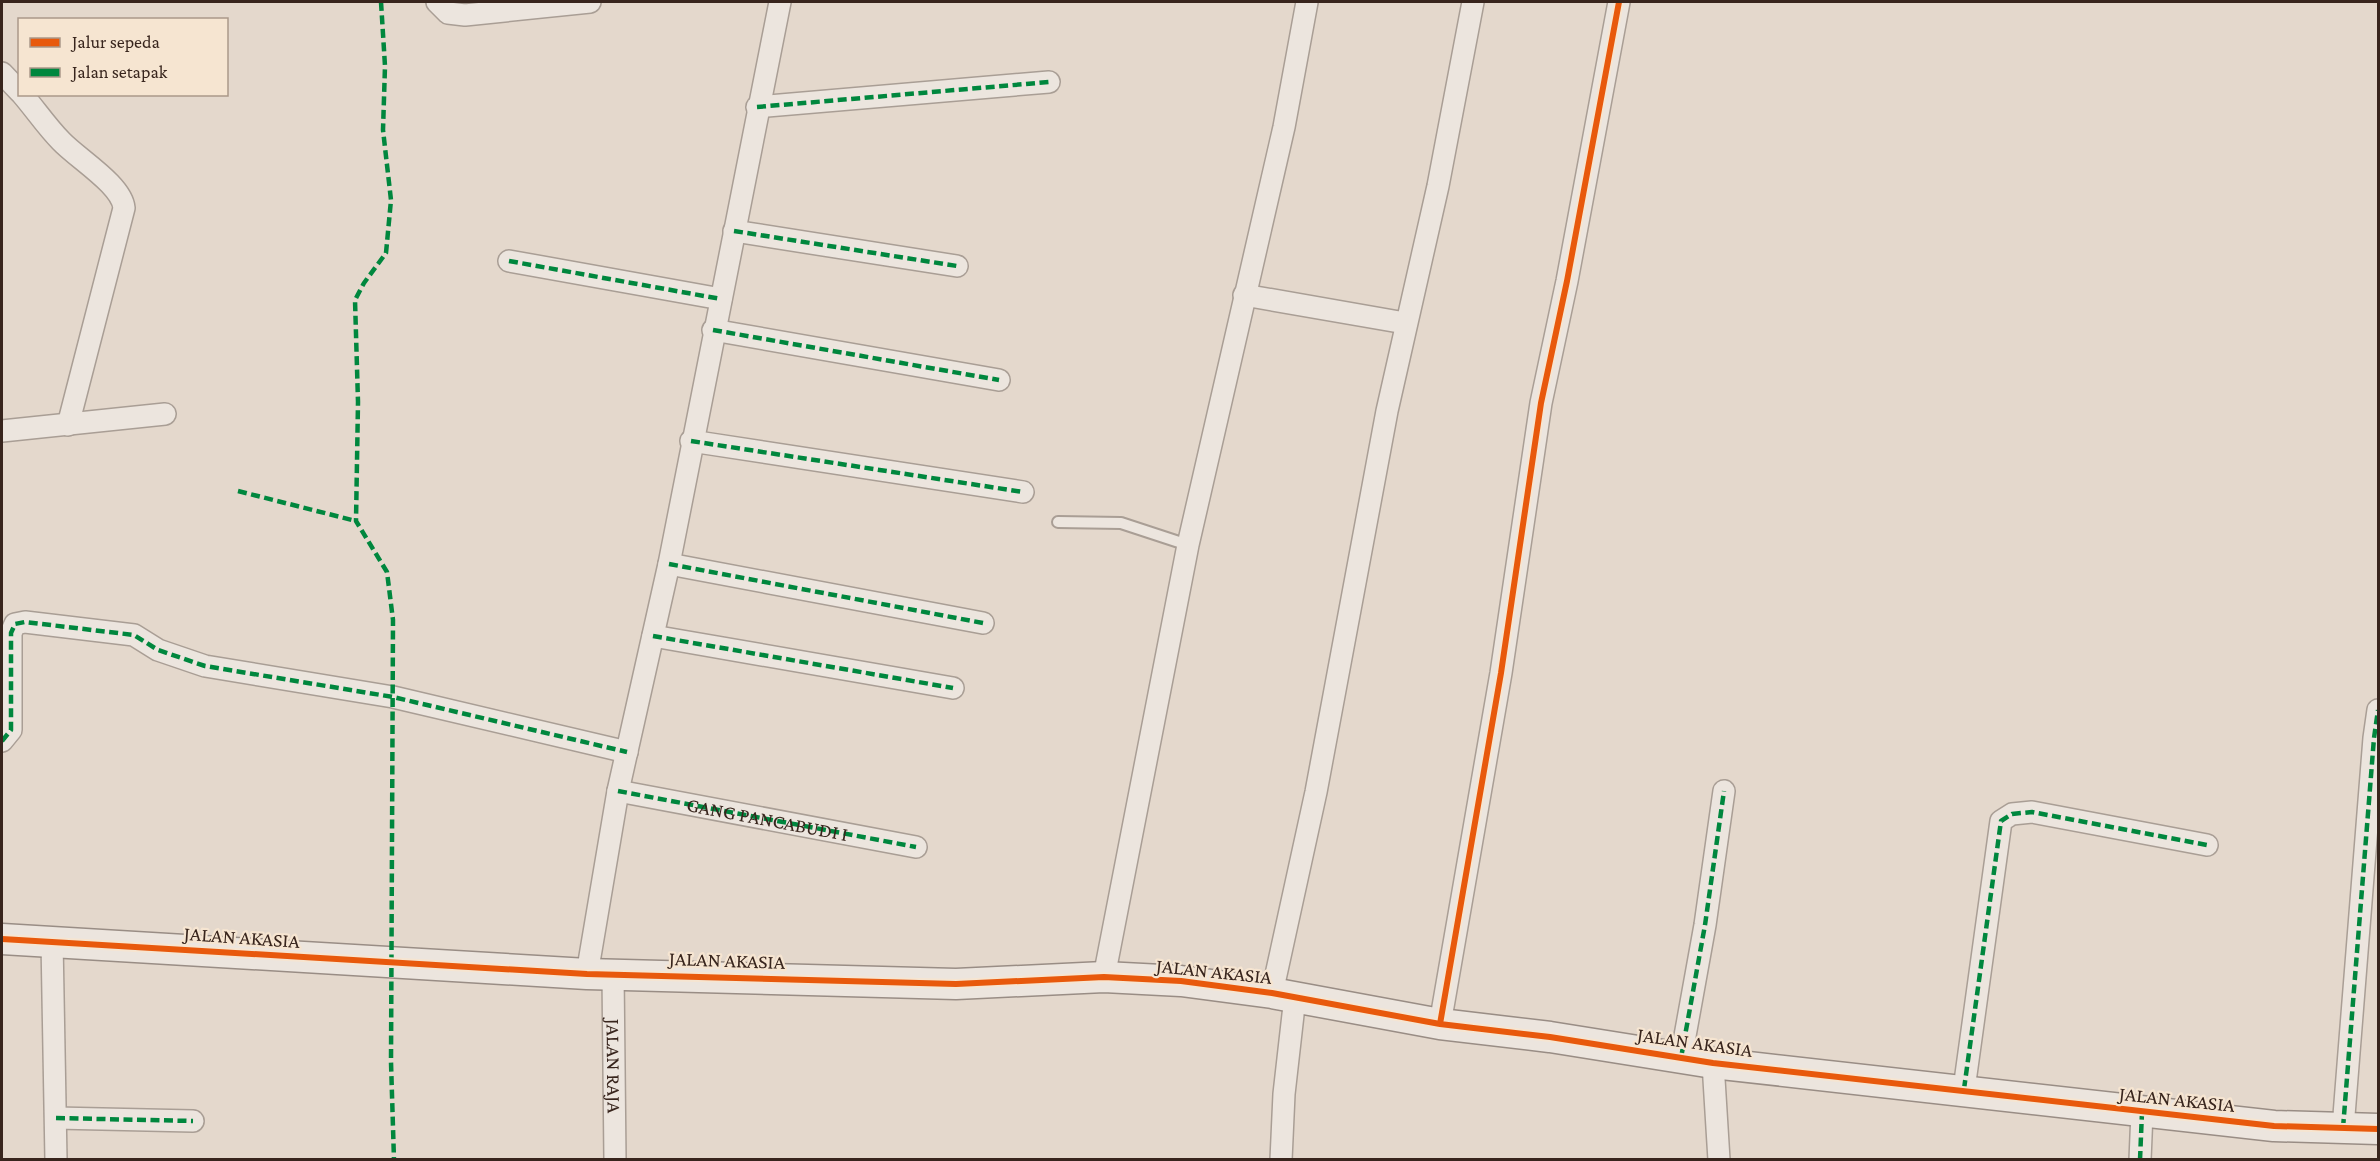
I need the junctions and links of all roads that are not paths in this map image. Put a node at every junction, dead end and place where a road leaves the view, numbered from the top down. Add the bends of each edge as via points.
1 (436, 2) edge
2 (590, 2) edge
3 (780, 2) edge
4 (1307, 2) edge
5 (1473, 2) edge
6 (1619, 2) edge
7 (2, 73) edge
8 (1049, 82) dead end
9 (18, 90) edge
10 (23, 96) edge
11 (757, 107) junction
12 (734, 231) junction
13 (509, 261) dead end
14 (957, 266) dead end
15 (1245, 295) junction
16 (721, 299) junction
17 (1406, 323) junction
18 (713, 330) junction
19 (999, 380) dead end
20 (165, 414) dead end
21 (68, 424) junction
22 (2, 431) edge
23 (691, 441) junction
24 (1023, 492) dead end
25 (1058, 522) dead end
26 (1188, 545) junction
27 (669, 564) junction
28 (983, 623) dead end
29 (653, 636) junction
30 (953, 688) dead end
31 (2379, 710) edge
32 (2, 741) edge
33 (627, 752) junction
34 (618, 791) junction
35 (1724, 791) dead end
36 (2207, 845) dead end
37 (916, 847) dead end
38 (2, 939) edge
39 (52, 941) junction
40 (600, 974) junction
41 (1104, 977) junction
42 (1284, 995) junction
43 (1440, 1024) junction
44 (1681, 1058) junction
45 (1713, 1063) junction
46 (1964, 1089) junction
47 (2142, 1112) junction
48 (56, 1118) junction
49 (193, 1121) dead end
50 (2343, 1128) junction
51 (2379, 1129) edge
52 (56, 1160) edge
53 (615, 1160) edge
54 (1281, 1160) edge
55 (1719, 1160) edge
56 (2140, 1160) edge

1 - 2 street via 448,13 465,15
3 - 11 street, JALAN RAJA
4 - 15 street via 1284,128
5 - 17 street via 1438,186
6 - 43 street via 1541,403 1501,673
7 - 9 street
8 - 11 street
10 - 21 street via 60,141 116,189 123,200
11 - 12 street, JALAN RAJA
12 - 14 street
12 - 16 street, JALAN RAJA
13 - 16 street
15 - 17 street
15 - 26 street
16 - 18 street, JALAN RAJA
17 - 42 street via 1316,792
18 - 19 street
18 - 23 street, JALAN RAJA
20 - 21 street
21 - 22 street
23 - 24 street
23 - 27 street, JALAN RAJA
25 - 26 lane via 1121,524
26 - 41 street
27 - 28 street
27 - 29 street, JALAN RAJA
29 - 30 street
29 - 33 street, JALAN RAJA
31 - 50 street
32 - 33 street via 11,730 12,633 15,624 25,622 134,635 158,650 204,666 393,697
33 - 34 street, JALAN RAJA
34 - 37 street, GANG PANCABUDI I
34 - 40 street, JALAN RAJA
35 - 44 street
36 - 46 street via 2032,812 2012,814 2001,820
38 - 39 street, JALAN AKASIA
39 - 40 street, JALAN AKASIA
39 - 48 street
40 - 41 street, JALAN AKASIA via 956,984
40 - 53 street, JALAN RAJA
41 - 42 street, JALAN AKASIA via 1181,981
42 - 43 street, JALAN AKASIA
42 - 54 street
43 - 44 street, JALAN AKASIA
44 - 45 street, JALAN AKASIA
45 - 46 street, JALAN AKASIA
45 - 55 street
46 - 47 street, JALAN AKASIA
47 - 50 street, JALAN AKASIA via 2274,1126
47 - 56 street
48 - 49 street
48 - 52 street
50 - 51 street, JALAN AKASIA

